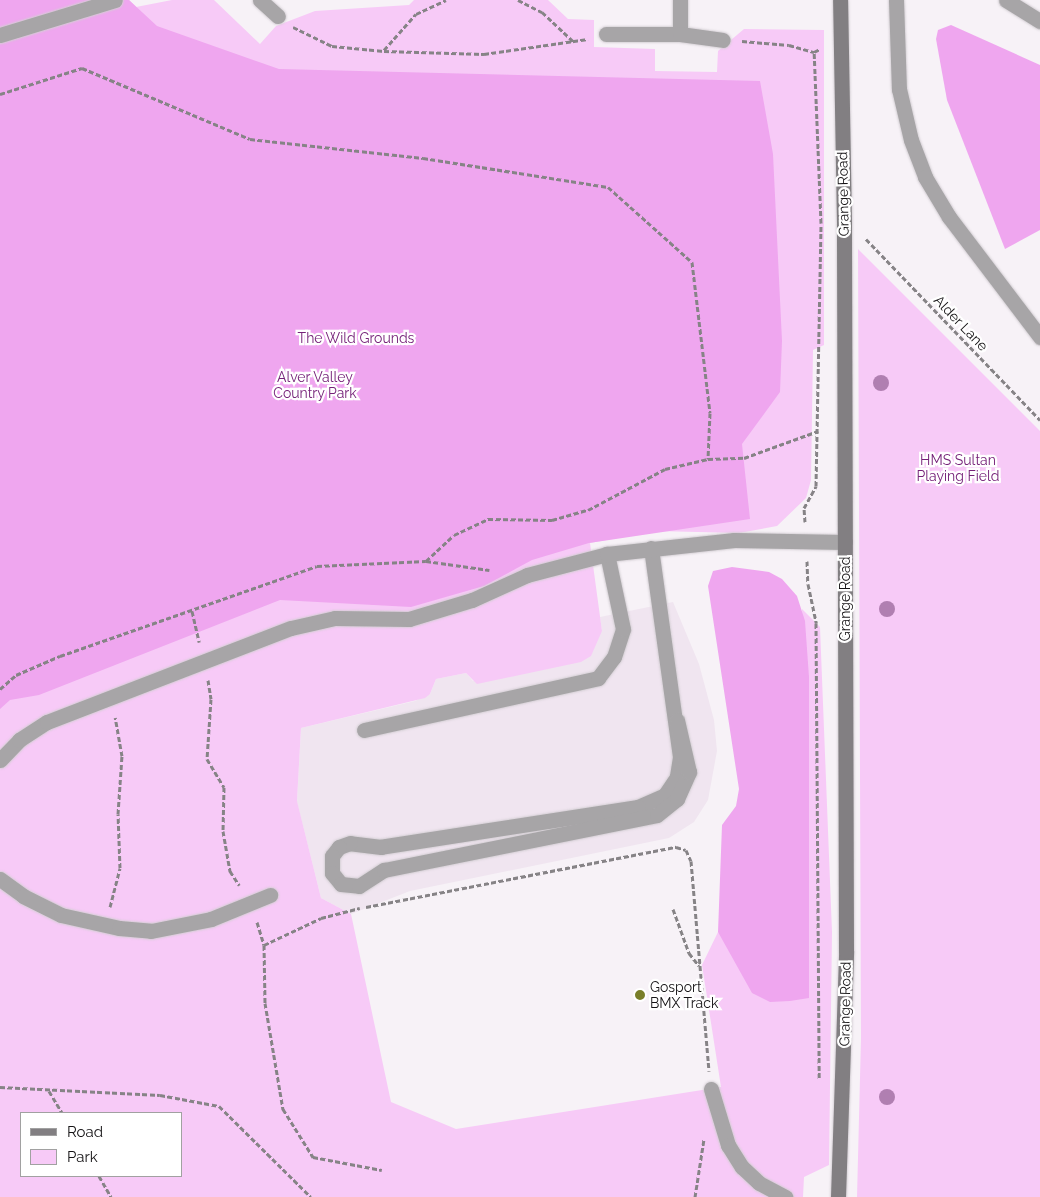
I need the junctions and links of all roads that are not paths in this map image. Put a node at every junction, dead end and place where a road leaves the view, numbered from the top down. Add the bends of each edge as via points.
1 (116, 0) edge
2 (260, 0) edge
3 (680, 0) edge
4 (840, 0) edge
5 (896, 0) edge
6 (1006, 0) edge
7 (278, 16) road end
8 (1040, 22) edge
9 (606, 34) road end
10 (680, 34) junction
11 (0, 35) edge
12 (724, 40) road end
13 (1040, 337) edge
14 (845, 542) junction
15 (650, 548) junction
16 (607, 554) junction
17 (677, 720) junction
18 (364, 730) dead end
19 (0, 760) edge
20 (0, 879) edge
21 (270, 895) dead end
22 (711, 1089) road end
23 (785, 1197) edge
24 (838, 1197) edge

1 - 11 street
2 - 7 street
3 - 10 street
4 - 14 street, Grange Road
5 - 13 street via 899,89 911,140 925,177 949,217
6 - 8 street
9 - 10 street
10 - 12 street
14 - 15 street via 734,540
14 - 24 street, Grange Road via 846,951
15 - 16 street
15 - 17 street
16 - 18 street via 622,629 611,662 598,678
16 - 19 street via 527,575 472,600 409,619 335,618 290,628 47,722 19,740
17 - 17 street via 688,756 687,780 673,805 657,815 384,870 359,886 341,884 332,873 332,856 339,847 350,843 381,847 638,807 656,801 673,786 679,772
20 - 21 street via 60,915 105,926 152,930 211,919
22 - 23 street via 728,1145 742,1166 759,1183

